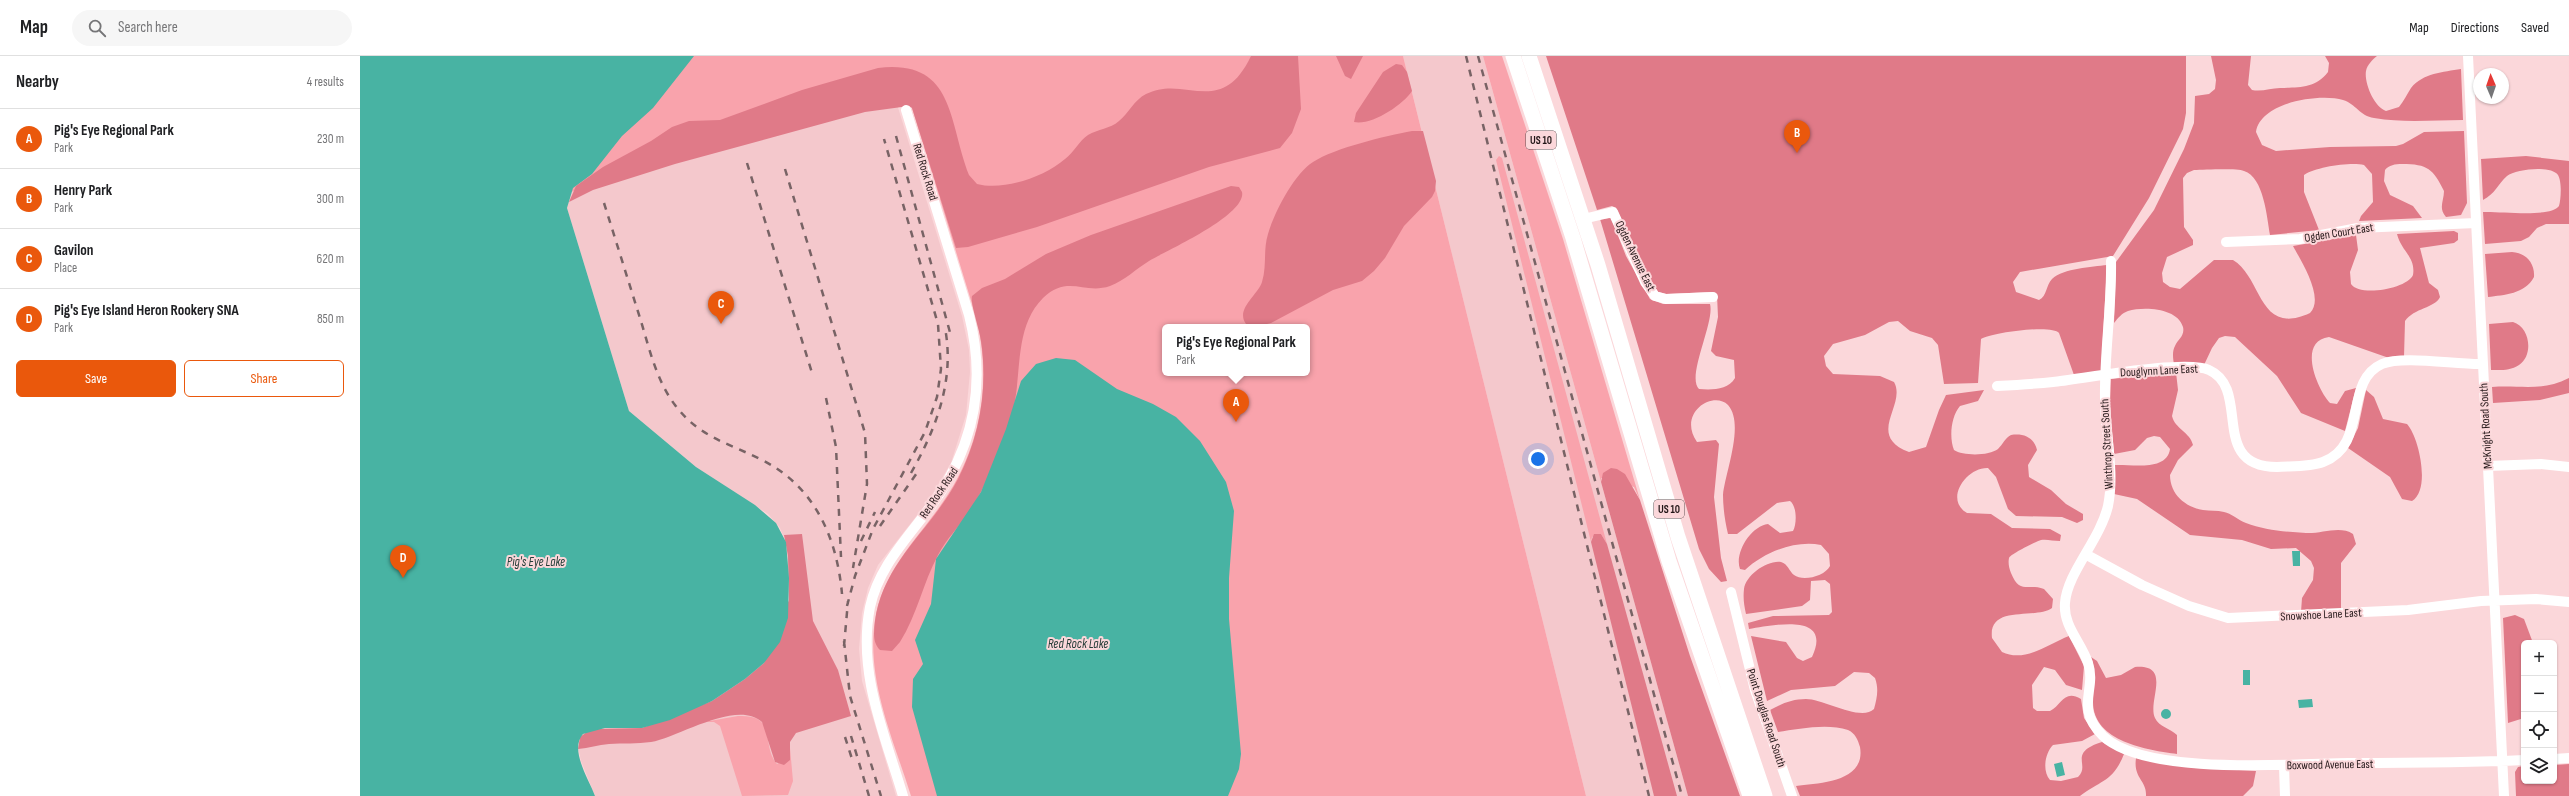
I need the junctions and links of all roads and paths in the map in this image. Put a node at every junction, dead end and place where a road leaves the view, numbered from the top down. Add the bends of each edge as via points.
1 (1513, 56) edge
2 (1529, 56) edge
3 (2468, 56) edge
4 (906, 110) dead end
5 (1583, 219) junction
6 (2476, 223) junction
7 (2226, 242) dead end
8 (2111, 261) dead end
9 (1714, 297) dead end
10 (2483, 364) junction
11 (2106, 374) junction
12 (1997, 386) dead end
13 (2488, 466) junction
14 (2569, 467) edge
15 (2087, 555) junction
16 (1731, 592) dead end
17 (2494, 601) junction
18 (2569, 602) edge
19 (2137, 753) joint
20 (2569, 758) edge
21 (2557, 759) edge
22 (2521, 760) edge
23 (2502, 762) junction
24 (2284, 766) junction
25 (903, 796) edge
26 (1750, 796) edge
27 (1765, 796) edge
28 (1792, 796) edge
29 (2285, 796) edge
30 (2504, 796) edge

1 - 26 highway, US 10 via 1569,224 1665,547
2 - 5 highway, US 10
3 - 6 street, McKnight Road South
4 - 25 street, Red Rock Road via 970,320 977,377 972,424 959,461 940,495 886,565 875,589 869,616 866,645 868,677
5 - 9 street, Ogden Avenue East via 1609,211 1614,213 1645,282 1655,296 1672,299
5 - 27 highway, US 10 via 1678,538
6 - 7 street, Ogden Court East via 2358,228 2300,240
6 - 10 street, McKnight Road South
8 - 11 street, Winthrop Street South via 2111,308
10 - 11 street, Douglynn Lane East via 2400,361 2380,365 2363,382 2352,429 2336,455 2318,464 2278,467 2255,463 2242,452 2234,434 2228,394 2219,378 2208,370 2189,367
10 - 13 street, McKnight Road South
11 - 12 street, Douglynn Lane East via 2054,382
11 - 15 street, Winthrop Street South via 2110,494 2102,525
13 - 14 street via 2541,464
13 - 17 street, McKnight Road South
15 - 17 street, Snowshoe Lane East via 2188,606 2228,618 2408,610
15 - 19 street, Winthrop Street South via 2069,587 2064,605 2068,623 2090,670 2088,711 2096,728 2107,739
16 - 28 street, Point Douglas Road South via 1755,690
17 - 18 street, Snowshoe Lane East via 2543,598
17 - 23 street, McKnight Road South
19 - 24 street, Boxwood Avenue East via 2190,762
20 - 21 street
22 - 23 street, Boxwood Avenue East
23 - 24 street, Boxwood Avenue East
23 - 30 street, McKnight Road South
24 - 29 street

